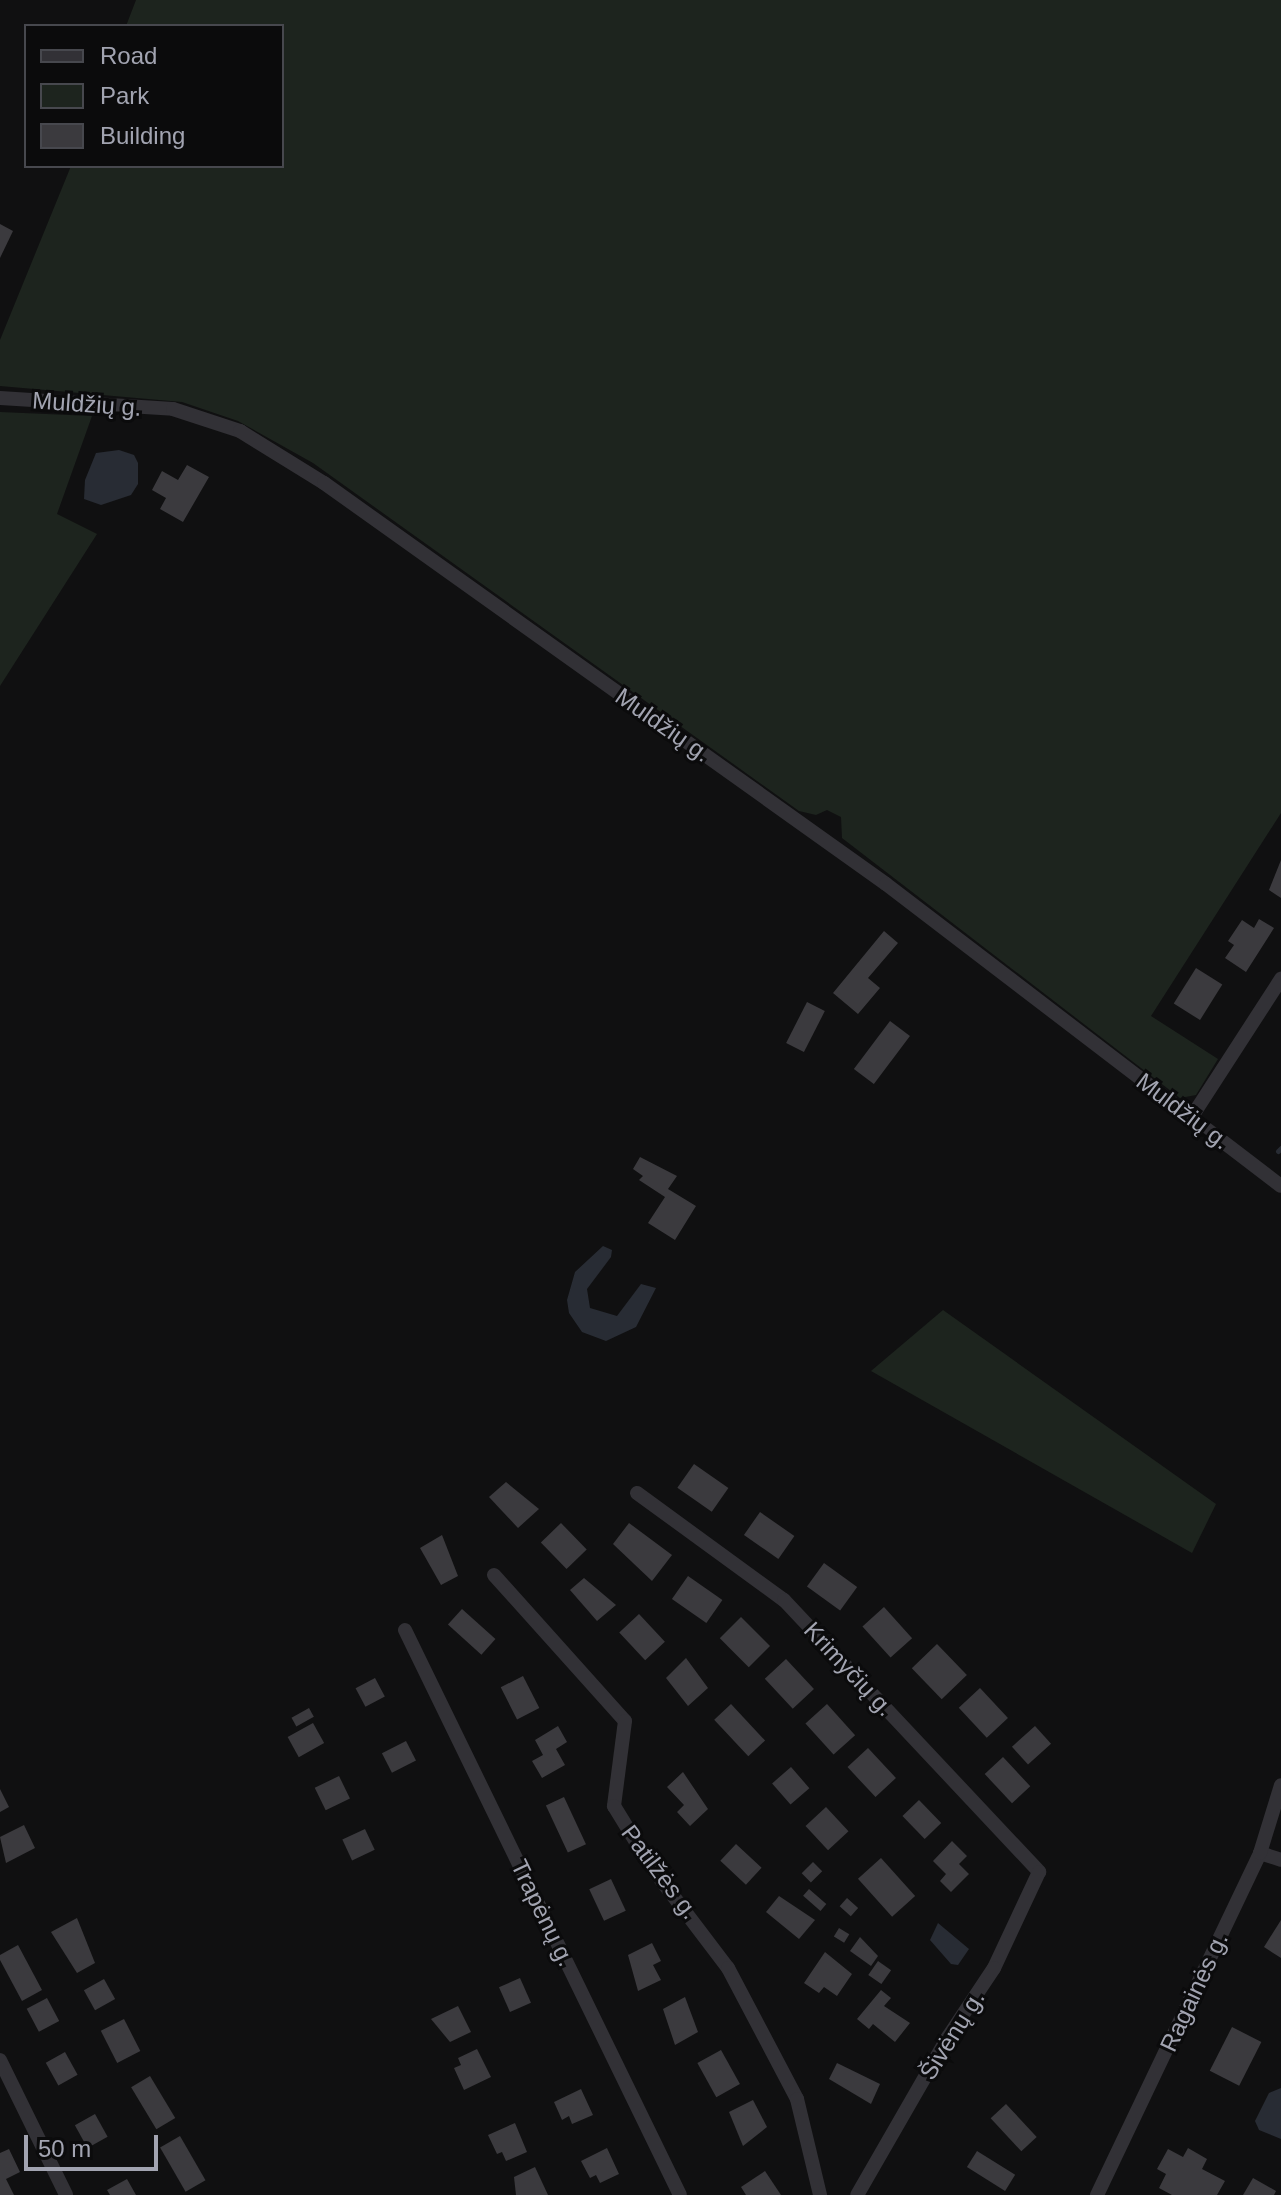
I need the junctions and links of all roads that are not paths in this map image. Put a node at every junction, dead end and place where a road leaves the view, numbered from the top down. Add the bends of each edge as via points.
1 (0, 398) edge
2 (1281, 979) edge
3 (1191, 1118) junction
4 (1276, 1182) edge
5 (637, 1493) dead end
6 (494, 1575) dead end
7 (405, 1630) dead end
8 (1281, 1785) edge
9 (1260, 1853) junction
10 (1281, 1860) edge
11 (1039, 1872) joint
12 (0, 2060) edge
13 (66, 2195) edge
14 (680, 2195) edge
15 (820, 2195) edge
16 (857, 2195) edge
17 (1097, 2195) edge

1 - 3 street, Muldžių g. via 173,409 240,431 324,483 831,844
2 - 3 street
3 - 4 street, Muldžių g.
5 - 11 street, Krimyčių g. via 784,1600
6 - 15 street, Patilžės g. via 625,1721 614,1796 618,1817 728,1968 797,2099
7 - 14 street, Trapėnų g.
8 - 9 street, Ragainės g.
9 - 10 street
9 - 17 street, Ragainės g.
11 - 16 street, Šivėnų g. via 994,1968
12 - 13 street

